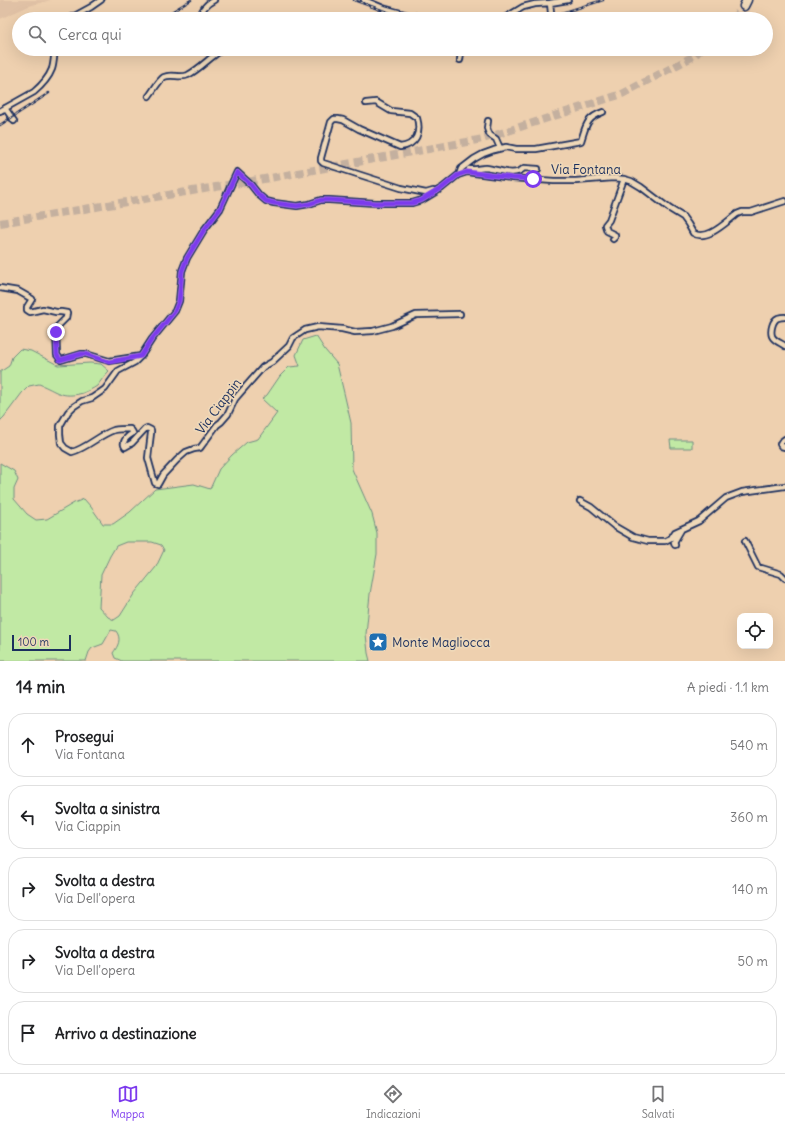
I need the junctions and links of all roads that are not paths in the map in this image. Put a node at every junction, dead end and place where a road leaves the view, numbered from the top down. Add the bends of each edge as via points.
1 (101, 0) edge
2 (214, 0) edge
3 (364, 0) edge
4 (568, 0) edge
5 (550, 3) junction
6 (84, 12) edge
7 (202, 12) edge
8 (397, 12) edge
9 (515, 12) edge
10 (551, 12) edge
11 (54, 56) edge
12 (212, 56) edge
13 (460, 56) edge
14 (460, 60) dead end
15 (149, 96) dead end
16 (366, 103) dead end
17 (5, 108) junction
18 (0, 111) edge
19 (603, 112) dead end
20 (14, 121) dead end
21 (488, 121) dead end
22 (500, 148) junction
23 (538, 169) dead end
24 (460, 172) junction
25 (624, 179) junction
26 (450, 181) junction
27 (785, 200) edge
28 (614, 239) dead end
29 (0, 288) edge
30 (460, 314) dead end
31 (785, 317) edge
32 (785, 346) edge
33 (141, 356) junction
34 (785, 439) edge
35 (785, 447) edge
36 (785, 486) edge
37 (580, 502) dead end
38 (681, 529) junction
39 (745, 541) dead end
40 (675, 545) dead end
41 (785, 578) edge

1 - 6 street
2 - 7 street via 206,4
3 - 8 street
4 - 5 street
5 - 9 street via 523,7
5 - 10 street
11 - 17 street via 52,68 34,92
12 - 15 street via 185,76 170,75 163,78
13 - 14 street
16 - 26 street via 376,102 391,111 410,113 417,118 418,132 414,142 400,147 343,120 334,119 320,158 323,163 420,193 433,191 444,182
17 - 18 street
17 - 20 street
19 - 22 street via 590,118 581,141 536,149
21 - 22 street via 488,131
22 - 24 street via 474,159
23 - 24 street via 524,168 518,173 487,168 464,169
24 - 25 street, Via Fontana via 554,181
24 - 26 street
25 - 27 street, Via Fontana via 641,187 682,217 693,233 699,236 710,233 737,214 752,212
25 - 28 street via 605,225 607,231 615,235
26 - 33 street, Via Ciappin via 422,200 412,203 321,200 297,206 266,201 237,172 220,209 187,258 182,271 179,301 175,311
29 - 33 street via 18,291 32,299 27,308 30,312 43,309 66,313 66,318 57,327 56,332 57,355 60,360 81,354 109,362
30 - 33 street, Via Ciappin via 416,315 373,331 355,332 318,327 305,330 293,338 289,346 263,367 244,388 228,414 200,448 186,452 176,460 158,484 155,483 149,465 151,430 147,428 125,447 125,439 133,433 130,429 115,430 72,452 61,443 60,426 68,412 105,389 118,371
31 - 32 street via 776,319 771,332 775,339
34 - 35 street via 780,444
36 - 38 street via 742,492 726,498 699,521
37 - 38 street via 633,537 648,541 665,541
38 - 40 street
39 - 41 street via 758,567 781,574

